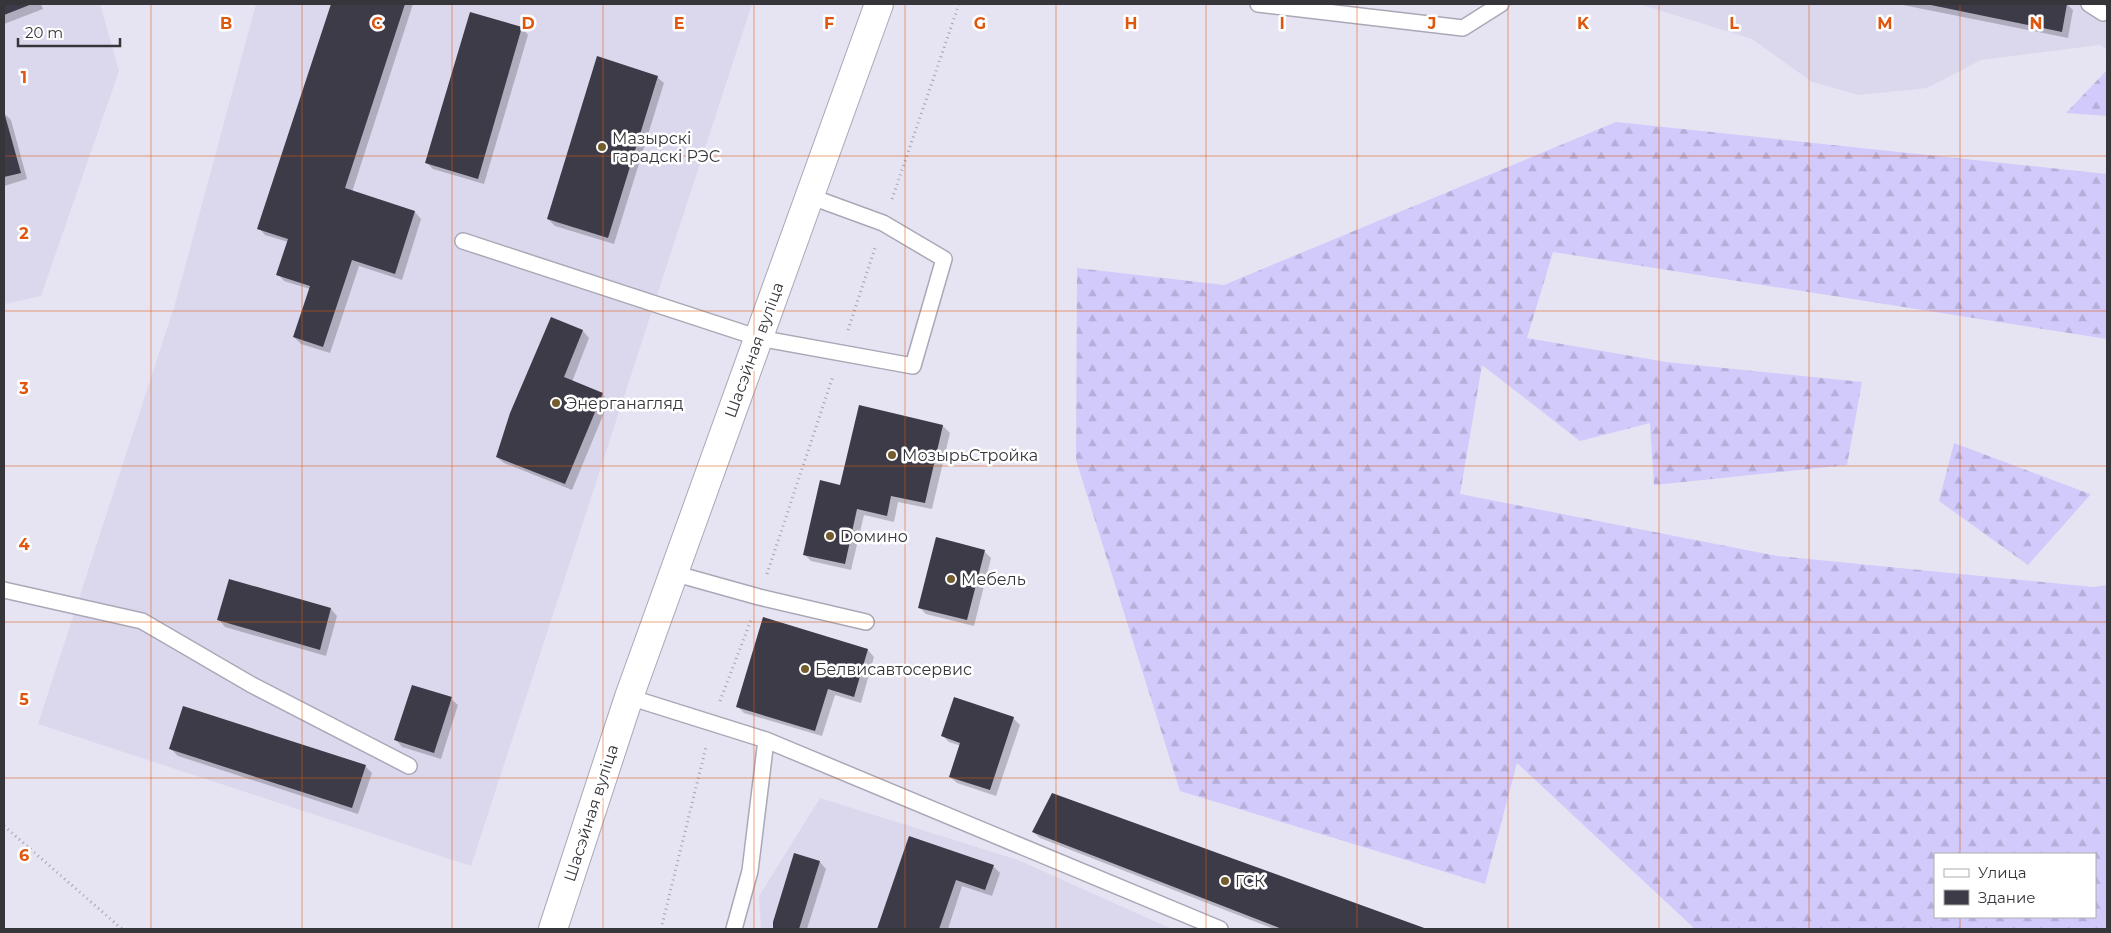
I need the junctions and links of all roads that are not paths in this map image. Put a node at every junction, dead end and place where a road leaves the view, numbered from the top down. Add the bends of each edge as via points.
1 (879, 4) edge
2 (1258, 4) edge
3 (1501, 4) edge
4 (2089, 4) edge
5 (2103, 13) dead end
6 (809, 196) junction
7 (463, 241) dead end
8 (759, 338) junction
9 (674, 573) junction
10 (4, 590) edge
11 (866, 622) dead end
12 (629, 697) junction
13 (766, 740) junction
14 (409, 766) dead end
15 (553, 929) edge
16 (734, 929) edge
17 (1220, 929) edge

1 - 6 main road, Шасэйная вуліца
2 - 3 lane via 1463,28
4 - 5 lane
6 - 8 main road, Шасэйная вуліца
6 - 8 lane via 883,223 944,259 913,366
7 - 8 lane
8 - 9 main road, Шасэйная вуліца
9 - 11 lane
9 - 12 main road, Шасэйная вуліца
10 - 14 lane via 142,621 252,684
12 - 13 lane
12 - 15 main road, Шасэйная вуліца
13 - 16 lane via 750,871
13 - 17 lane

